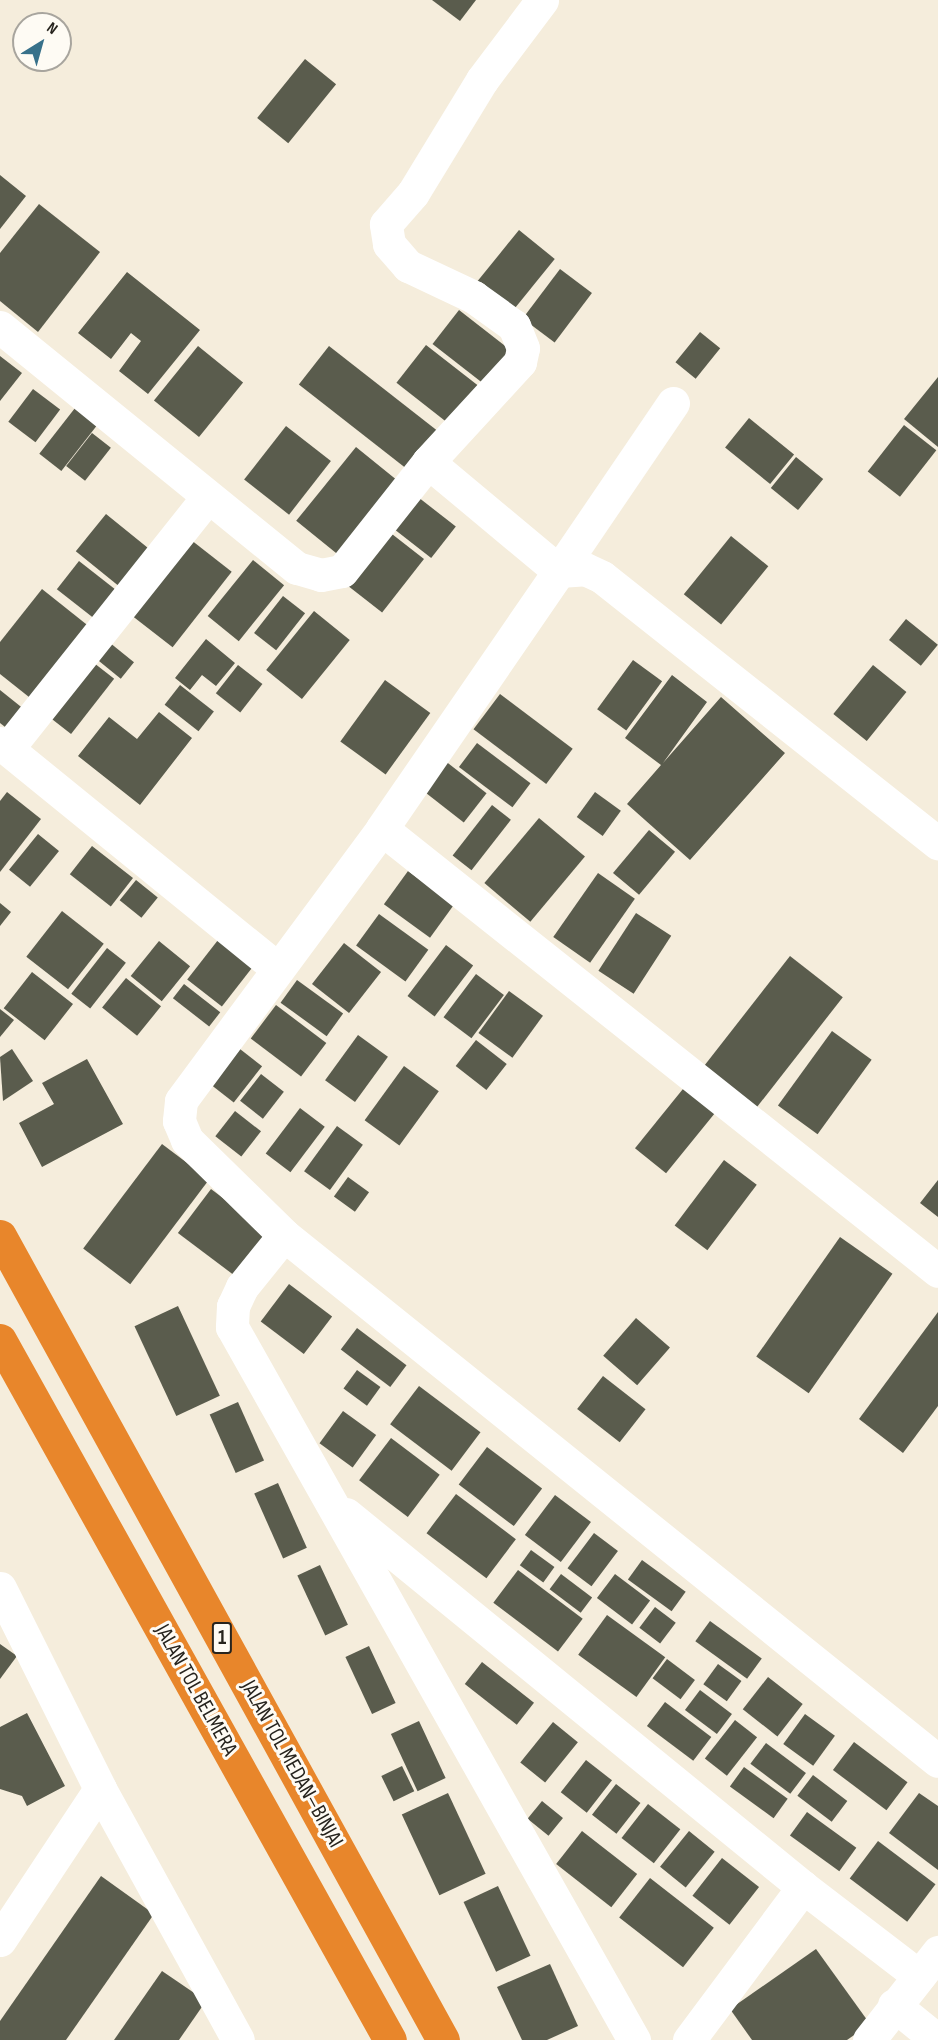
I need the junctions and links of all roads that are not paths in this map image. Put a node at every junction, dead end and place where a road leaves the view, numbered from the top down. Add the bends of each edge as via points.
1 (542, 0) edge
2 (0, 327) edge
3 (673, 403) dead end
4 (428, 462) junction
5 (208, 496) junction
6 (559, 571) junction
7 (4, 746) edge
8 (382, 829) junction
9 (938, 843) edge
10 (277, 968) junction
11 (284, 1234) junction
12 (0, 1236) edge
13 (938, 1271) edge
14 (0, 1340) edge
15 (332, 1503) junction
16 (0, 1588) edge
17 (938, 1761) edge
18 (100, 1789) junction
19 (803, 1887) junction
20 (0, 1940) edge
21 (929, 1964) edge
22 (894, 2005) junction
23 (223, 2031) edge
24 (390, 2040) edge
25 (443, 2040) edge
26 (634, 2040) edge
27 (689, 2040) edge
28 (869, 2040) edge
29 (937, 2040) edge

1 - 4 street via 482,80 413,193 386,224 389,244 408,266 474,297 514,326 523,348 520,362
2 - 5 street
3 - 6 street
4 - 5 street via 342,571 321,575 297,568
4 - 6 street
5 - 7 street
6 - 8 street
6 - 9 street via 585,568 602,577
7 - 10 street
8 - 10 street
8 - 13 street
10 - 11 street via 181,1101 179,1121 187,1140
11 - 15 street via 242,1287 233,1306 232,1327
11 - 17 street
12 - 25 highway, JALAN TOL MEDAN–BINJAI / 1
14 - 24 highway, JALAN TOL BELMERA / 1
15 - 19 street
15 - 26 street
16 - 18 street
18 - 20 street
18 - 23 street
19 - 21 street
19 - 27 street
21 - 22 street
22 - 28 street
22 - 29 street

